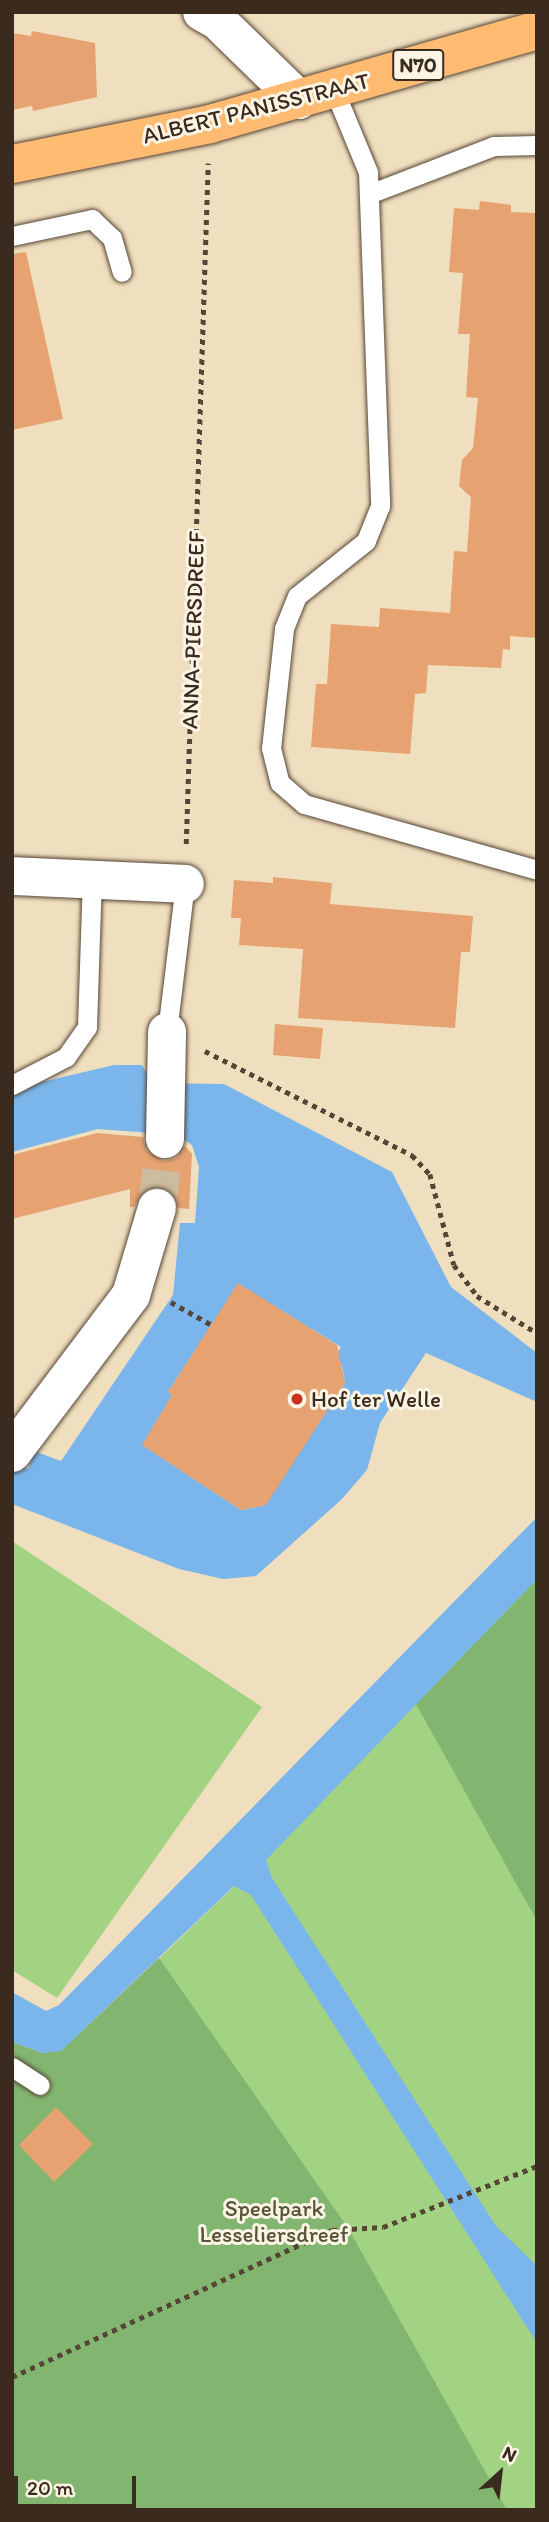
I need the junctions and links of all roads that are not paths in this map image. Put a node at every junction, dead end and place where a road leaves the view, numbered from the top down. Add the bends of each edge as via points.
1 (202, 12) edge
2 (537, 30) edge
3 (317, 95) junction
4 (537, 145) edge
5 (12, 164) edge
6 (369, 194) junction
7 (12, 236) edge
8 (122, 272) dead end
9 (537, 870) edge
10 (12, 876) edge
11 (92, 879) junction
12 (185, 884) joint
13 (167, 1032) joint
14 (12, 1085) edge
15 (165, 1137) tunnel mouth
16 (156, 1208) tunnel mouth
17 (16, 1447) edge
18 (12, 2067) edge
19 (40, 2085) dead end

1 - 3 street
2 - 3 main road, ALBERT PANISSTRAAT / N70
3 - 5 main road, ALBERT PANISSTRAAT / N70 via 210,124
3 - 6 lane via 368,172
4 - 6 lane via 494,146
6 - 9 lane via 380,506 366,541 298,596 284,629 271,748 280,783 304,804
7 - 8 lane via 92,219 112,238
10 - 11 street
11 - 12 street
11 - 14 lane via 87,1027 66,1058
12 - 13 lane
13 - 15 street
16 - 17 street via 131,1295
18 - 19 lane

